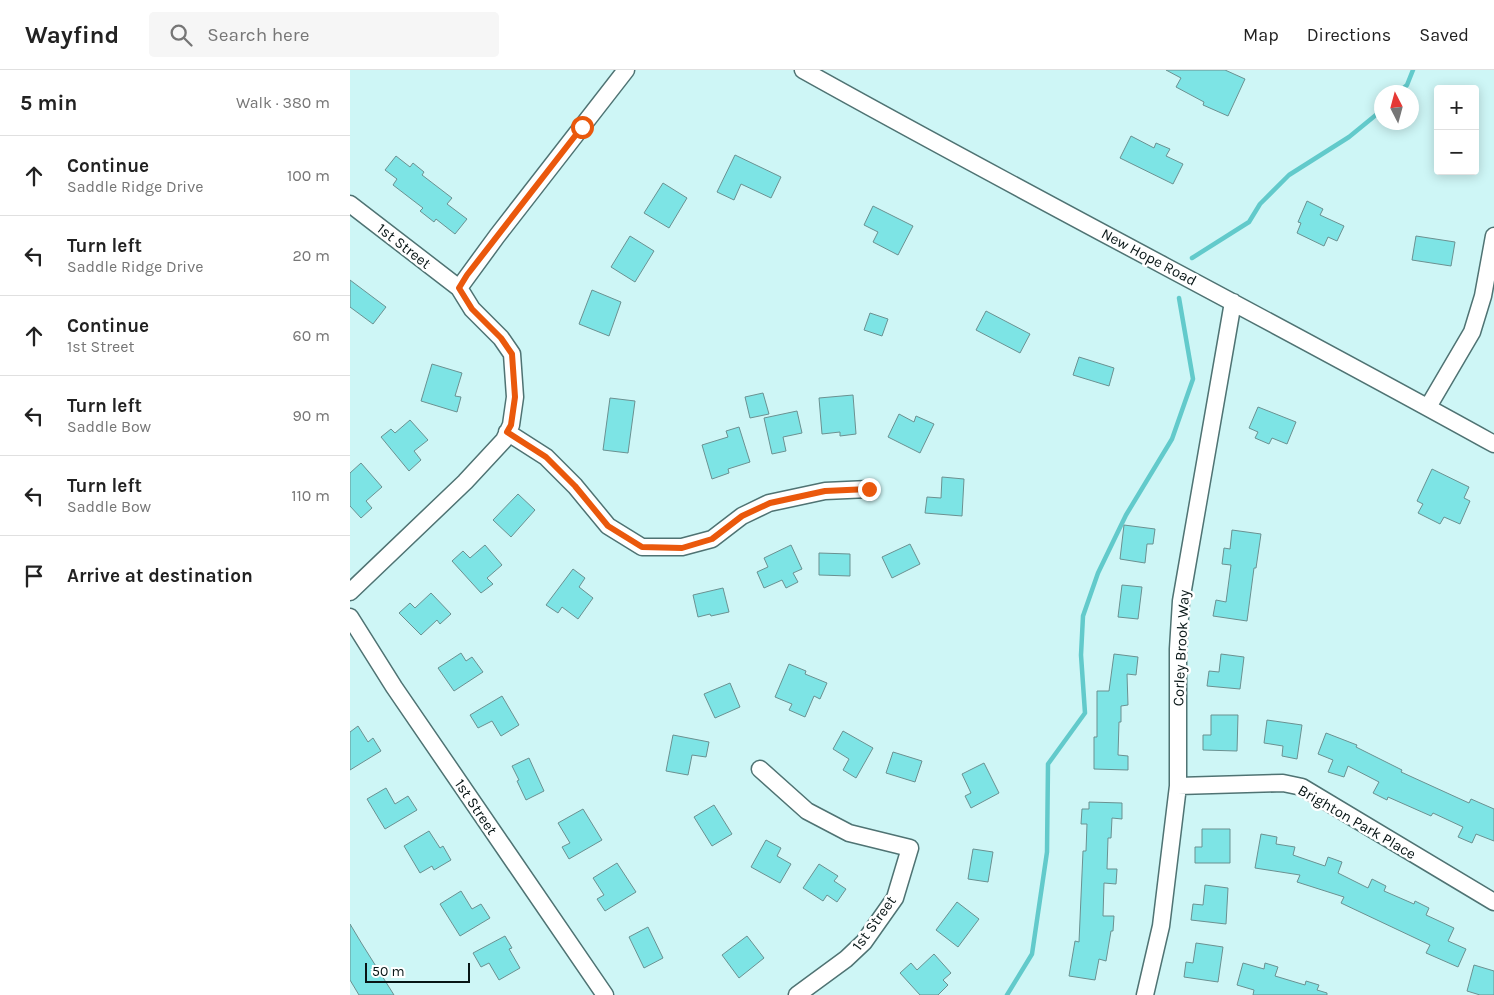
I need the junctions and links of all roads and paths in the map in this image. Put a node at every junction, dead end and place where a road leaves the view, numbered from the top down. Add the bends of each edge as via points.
1 (626, 70) edge
2 (803, 70) edge
3 (350, 204) edge
4 (1494, 236) edge
5 (459, 288) junction
6 (1233, 302) junction
7 (1428, 407) junction
8 (507, 432) junction
9 (1494, 444) edge
10 (869, 489) dead end
11 (350, 592) edge
12 (350, 617) edge
13 (760, 769) dead end
14 (1178, 786) junction
15 (1494, 902) edge
16 (605, 995) edge
17 (796, 995) edge
18 (1145, 995) edge

1 - 5 street
2 - 6 street, New Hope Road
3 - 5 street, 1st Street
4 - 7 street via 1483,296 1472,332
5 - 8 street via 472,309 512,354 515,397
6 - 7 street, New Hope Road
6 - 14 street, Corley Brook Way via 1181,601
7 - 9 street, New Hope Road
8 - 10 street via 546,457 608,526 642,547 682,548 712,539 742,516 770,503 825,491
8 - 11 street via 504,440 465,482
12 - 16 street, 1st Street via 394,687
13 - 17 street, 1st Street via 807,812 849,833 910,848 895,898 864,942
14 - 15 street, Brighton Park Place via 1283,783 1302,787
14 - 18 street, Corley Brook Way via 1161,926

